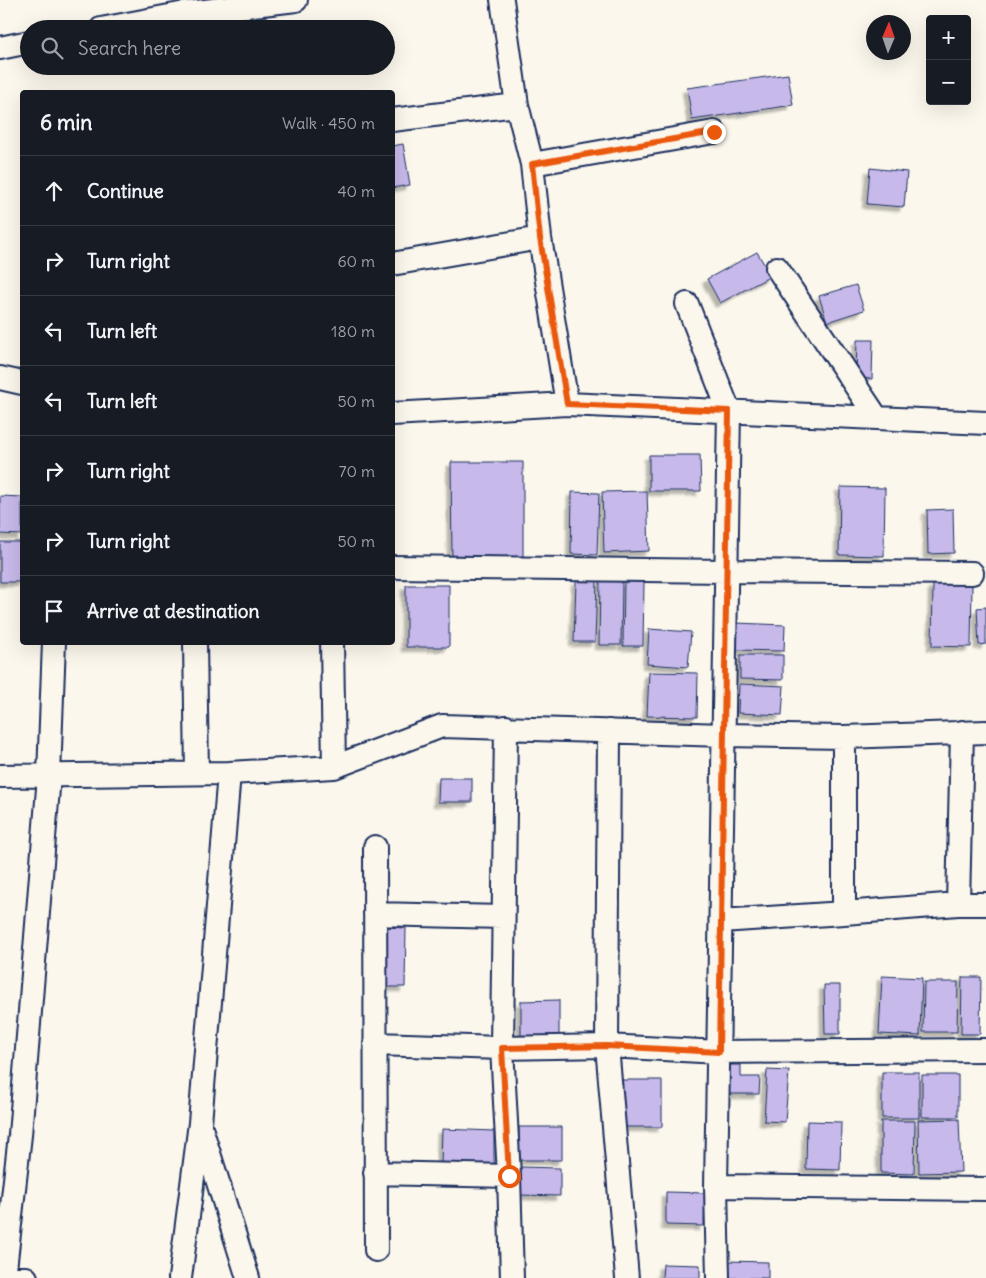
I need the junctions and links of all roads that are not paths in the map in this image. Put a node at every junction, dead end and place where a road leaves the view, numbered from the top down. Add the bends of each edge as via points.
1 (296, 0) edge
2 (502, 0) edge
3 (149, 20) edge
4 (20, 44) edge
5 (0, 48) edge
6 (517, 104) junction
7 (395, 120) edge
8 (714, 132) dead end
9 (532, 164) junction
10 (540, 238) junction
11 (395, 263) edge
12 (776, 268) dead end
13 (688, 304) dead end
14 (0, 378) edge
15 (20, 383) edge
16 (567, 404) junction
17 (729, 411) junction
18 (395, 414) edge
19 (877, 418) junction
20 (986, 423) edge
21 (395, 567) edge
22 (727, 571) junction
23 (972, 573) dead end
24 (54, 645) edge
25 (195, 645) edge
26 (332, 645) edge
27 (506, 727) junction
28 (609, 731) junction
29 (962, 732) junction
30 (986, 732) edge
31 (724, 735) junction
32 (844, 737) junction
33 (334, 767) junction
34 (228, 773) junction
35 (197, 774) junction
36 (0, 776) edge
37 (50, 776) junction
38 (375, 847) dead end
39 (958, 904) junction
40 (986, 904) edge
41 (844, 913) junction
42 (375, 914) junction
43 (503, 917) junction
44 (721, 920) junction
45 (375, 1044) junction
46 (607, 1046) junction
47 (502, 1048) junction
48 (986, 1050) edge
49 (719, 1052) junction
50 (200, 1122) junction
51 (10, 1134) edge
52 (375, 1173) junction
53 (509, 1176) junction
54 (716, 1186) junction
55 (986, 1189) edge
56 (376, 1250) dead end
57 (4, 1278) edge
58 (26, 1278) edge
59 (180, 1278) edge
60 (248, 1278) edge
61 (512, 1278) edge
62 (627, 1278) edge
63 (718, 1278) edge

1 - 3 street
2 - 6 street
4 - 5 street
6 - 7 street
6 - 9 street
8 - 9 street
9 - 10 street
10 - 11 street
10 - 16 street
12 - 19 street
13 - 17 street
14 - 15 street
16 - 17 street
16 - 18 street
17 - 19 street
17 - 22 street
19 - 20 street
21 - 22 street
22 - 23 street
22 - 31 street
24 - 37 street
25 - 35 street
26 - 33 street
27 - 28 street
27 - 33 street via 442,726
27 - 43 street
28 - 31 street
28 - 46 street
29 - 30 street
29 - 32 street
29 - 39 street
31 - 32 street
31 - 44 street
32 - 41 street
33 - 34 street
34 - 35 street
34 - 50 street
35 - 37 street
36 - 37 street
37 - 51 street
38 - 42 street
39 - 40 street
39 - 41 street
41 - 44 street
42 - 43 street
42 - 45 street
43 - 47 street
44 - 49 street
45 - 47 street
45 - 52 street
46 - 47 street
46 - 49 street
46 - 62 street
47 - 53 street
48 - 49 street
49 - 54 street
50 - 59 street
50 - 60 street
51 - 57 street
52 - 53 street
52 - 56 street
53 - 61 street
54 - 55 street
54 - 63 street
57 - 58 street

